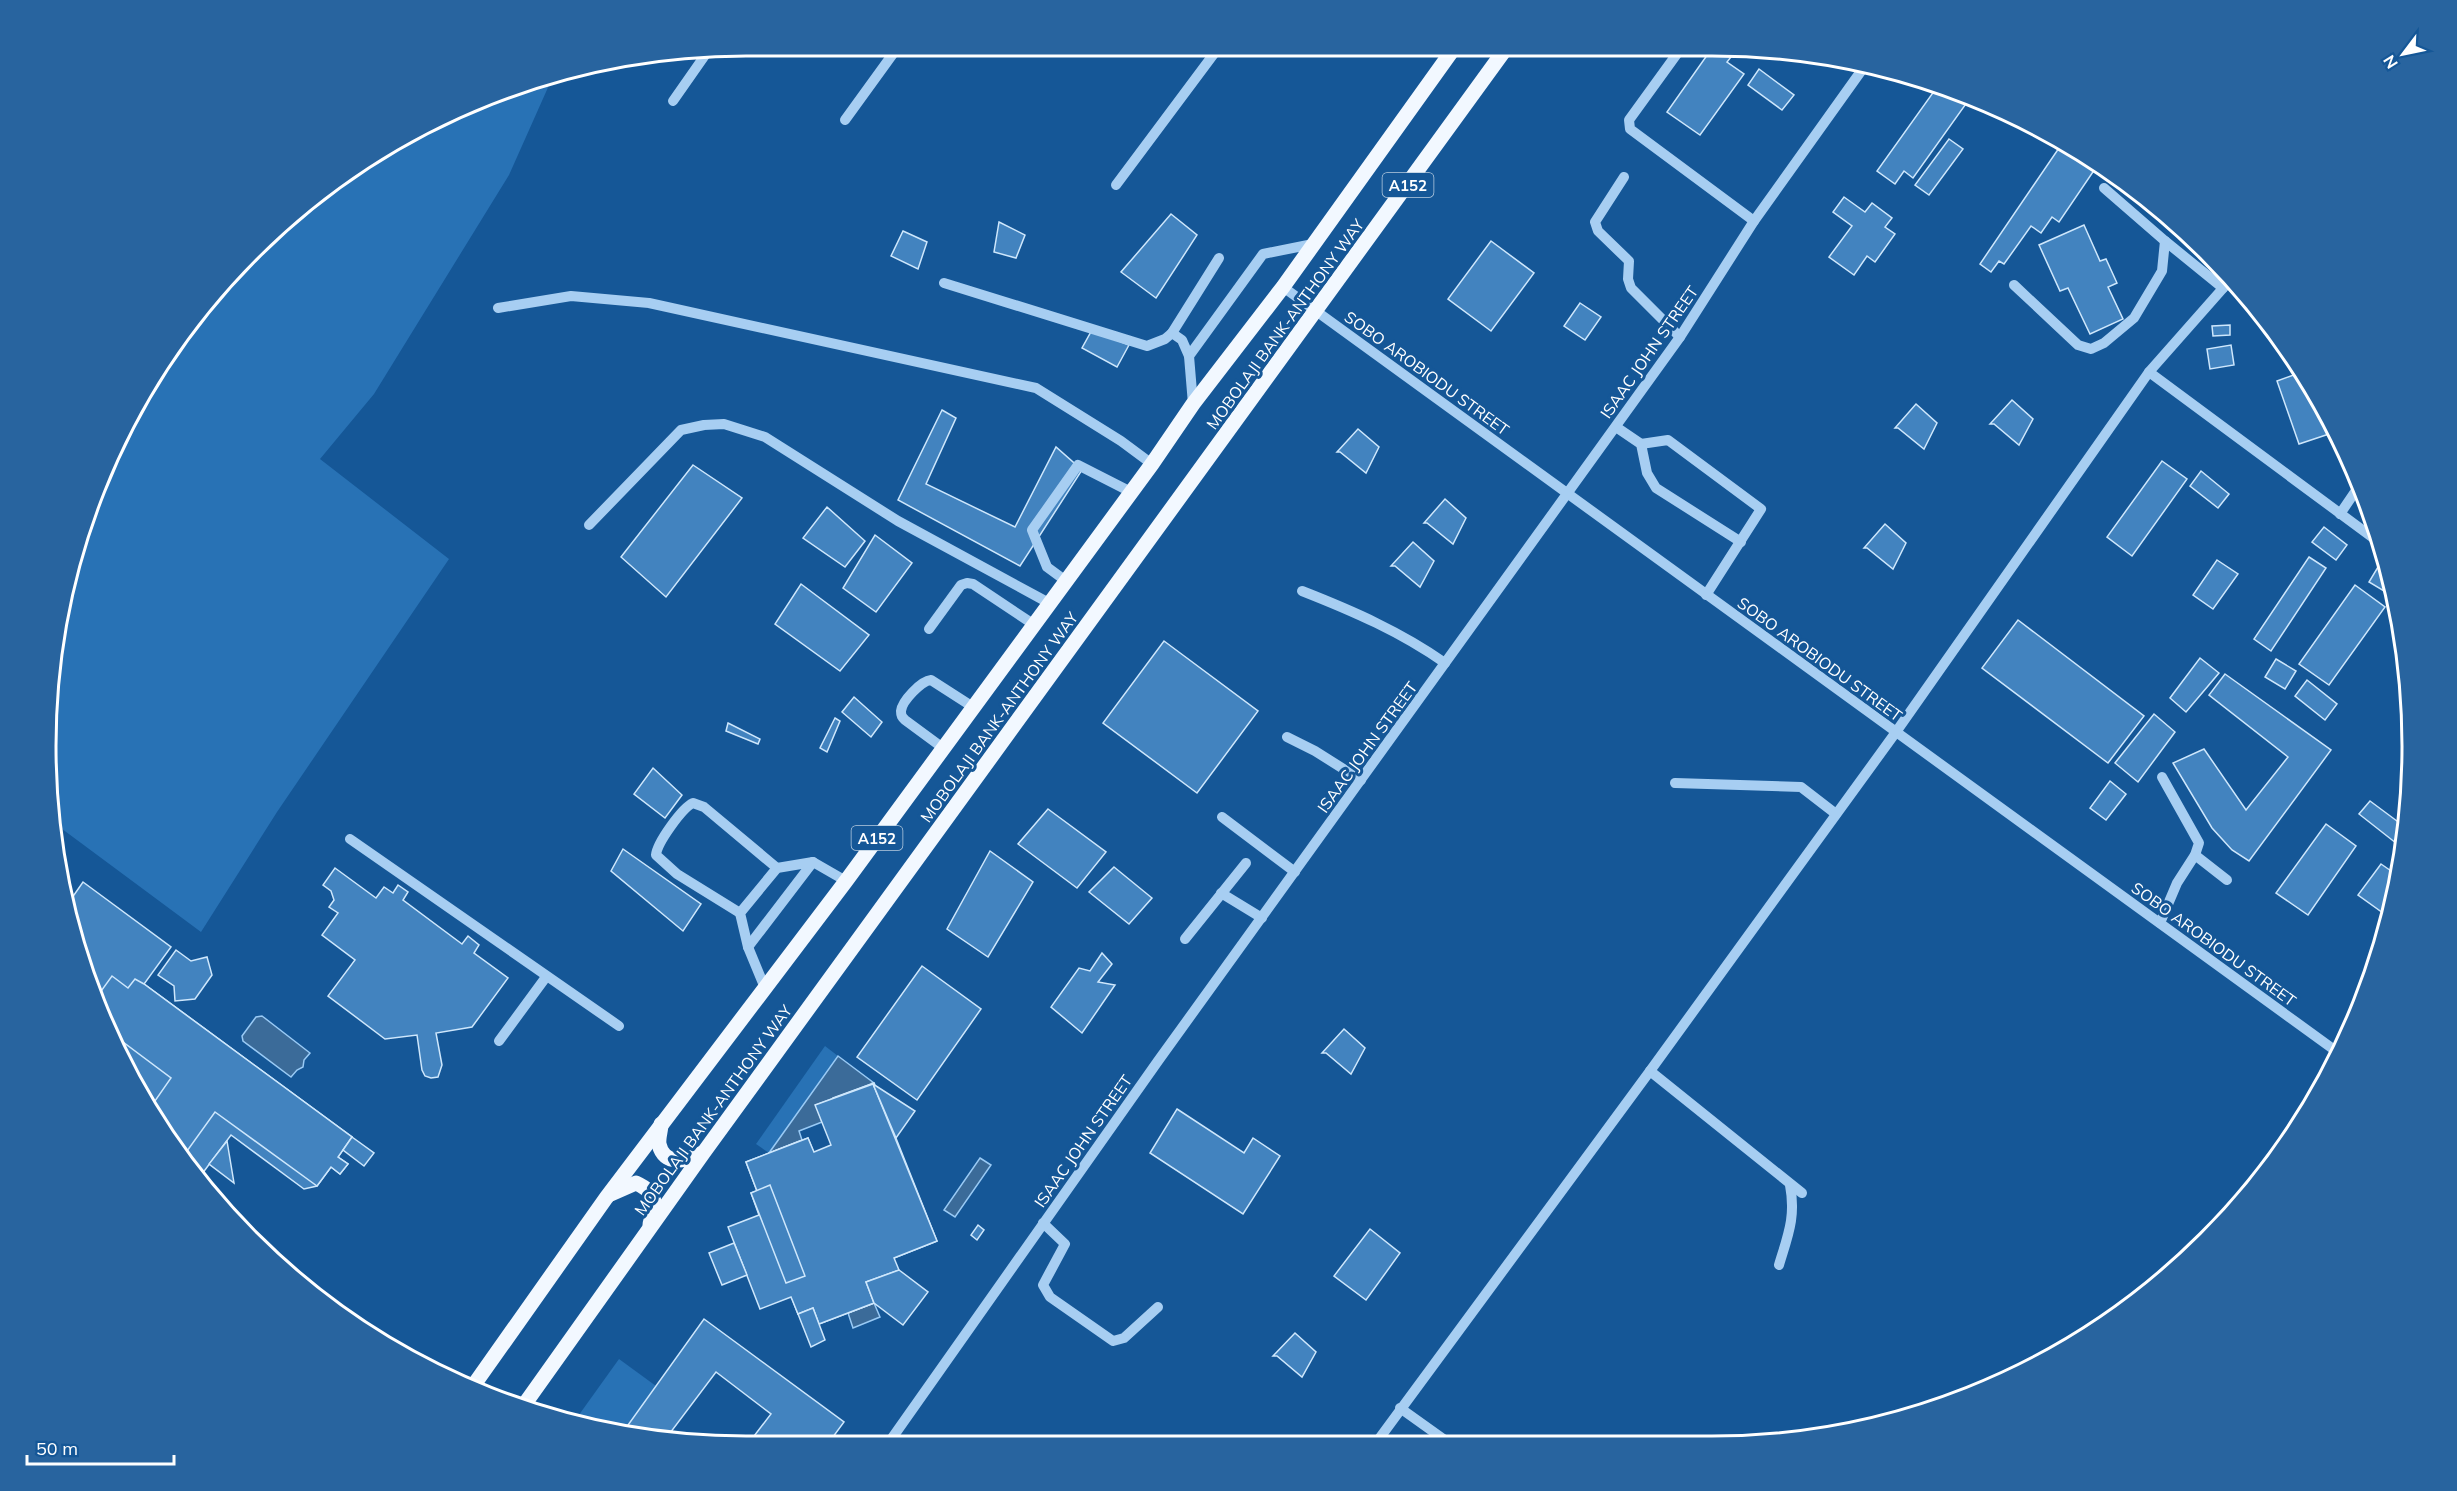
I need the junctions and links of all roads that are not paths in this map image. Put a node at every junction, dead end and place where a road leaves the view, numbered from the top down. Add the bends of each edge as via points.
1 (891, 56) edge
2 (1212, 56) edge
3 (1448, 56) edge
4 (1500, 56) edge
5 (1675, 56) edge
6 (704, 57) edge
7 (1860, 72) edge
8 (674, 101) dead end
9 (845, 120) dead end
10 (1624, 177) dead end
11 (1116, 185) dead end
12 (2104, 188) dead end
13 (1754, 221) junction
14 (2165, 241) junction
15 (1313, 244) junction
16 (1219, 258) dead end
17 (944, 283) dead end
18 (2014, 285) dead end
19 (2225, 286) edge
20 (1283, 287) junction
21 (2223, 288) junction
22 (498, 308) dead end
23 (1317, 312) junction
24 (1172, 333) junction
25 (1680, 337) junction
26 (1189, 356) junction
27 (2150, 372) junction
28 (1193, 404) junction
29 (1616, 427) junction
30 (1641, 444) junction
31 (1152, 464) junction
32 (1131, 492) junction
33 (1568, 494) junction
34 (2354, 494) edge
35 (2340, 514) junction
36 (589, 525) dead end
37 (2368, 534) edge
38 (1741, 542) junction
39 (1066, 581) junction
40 (1302, 591) dead end
41 (1706, 595) junction
42 (1049, 603) junction
43 (1034, 624) junction
44 (929, 629) dead end
45 (1445, 663) junction
46 (972, 707) junction
47 (1896, 732) junction
48 (1287, 737) dead end
49 (943, 748) junction
50 (2162, 777) dead end
51 (1360, 780) junction
52 (1675, 783) dead end
53 (1836, 814) junction
54 (1222, 817) dead end
55 (350, 839) dead end
56 (2195, 855) junction
57 (813, 862) junction
58 (1246, 863) dead end
59 (777, 868) junction
60 (1295, 872) junction
61 (846, 880) junction
62 (2227, 880) dead end
63 (1221, 893) junction
64 (740, 913) junction
65 (1262, 918) junction
66 (2160, 923) junction
67 (1185, 939) dead end
68 (748, 947) junction
69 (546, 977) junction
70 (765, 988) junction
71 (619, 1026) dead end
72 (499, 1041) dead end
73 (2331, 1048) edge
74 (1650, 1071) junction
75 (661, 1124) junction
76 (704, 1152) junction
77 (1790, 1185) junction
78 (1802, 1193) dead end
79 (606, 1197) junction
80 (1043, 1223) junction
81 (648, 1232) junction
82 (1779, 1265) dead end
83 (1158, 1307) dead end
84 (477, 1381) edge
85 (528, 1400) edge
86 (1400, 1408) junction
87 (894, 1436) edge
88 (1381, 1436) edge
89 (1439, 1436) edge

1 - 9 street
2 - 11 street
3 - 15 main road, MOBOLAJI BANK-ANTHONY WAY / A152
4 - 23 main road, MOBOLAJI BANK-ANTHONY WAY / A152
5 - 13 street via 1629,120 1630,129
6 - 8 street
7 - 13 street, ISAAC JOHN STREET
10 - 25 street via 1595,222 1598,231 1629,261 1631,288
12 - 14 street
13 - 25 street, ISAAC JOHN STREET
14 - 18 street via 2162,271 2134,318 2091,349 2078,345
14 - 21 street
15 - 20 main road, MOBOLAJI BANK-ANTHONY WAY / A152
15 - 26 street via 1263,254
16 - 24 street
17 - 24 street via 1147,346
19 - 21 street
20 - 23 street, SOBO AROBIODU STREET
20 - 28 main road, MOBOLAJI BANK-ANTHONY WAY / A152
21 - 27 street
22 - 31 street via 570,296 649,303 1036,388
23 - 33 street, SOBO AROBIODU STREET
23 - 76 main road, MOBOLAJI BANK-ANTHONY WAY / A152
24 - 26 street via 1182,340
25 - 29 street, ISAAC JOHN STREET
26 - 28 street
27 - 35 street
27 - 47 street
28 - 31 main road, MOBOLAJI BANK-ANTHONY WAY / A152
29 - 30 street
29 - 33 street, ISAAC JOHN STREET
30 - 38 street via 1647,473 1656,488
30 - 38 street via 1668,440 1761,509
31 - 32 main road, MOBOLAJI BANK-ANTHONY WAY / A152
32 - 39 main road, MOBOLAJI BANK-ANTHONY WAY / A152
32 - 39 street via 1078,465 1032,530 1047,567
33 - 41 street, SOBO AROBIODU STREET
33 - 45 street, ISAAC JOHN STREET
34 - 35 street
35 - 37 street
36 - 42 street via 681,430 724,424 765,436 898,521
38 - 41 street
39 - 42 main road, MOBOLAJI BANK-ANTHONY WAY / A152
40 - 45 street via 1362,615
41 - 47 street, SOBO AROBIODU STREET
42 - 43 main road, MOBOLAJI BANK-ANTHONY WAY / A152
43 - 44 street via 967,583 961,585
43 - 46 main road, MOBOLAJI BANK-ANTHONY WAY / A152
45 - 51 street, ISAAC JOHN STREET
46 - 49 main road, MOBOLAJI BANK-ANTHONY WAY / A152
46 - 49 street via 931,680 919,684 901,709 905,720
47 - 53 street
47 - 66 street, SOBO AROBIODU STREET
48 - 51 street
49 - 61 main road, MOBOLAJI BANK-ANTHONY WAY / A152
50 - 56 street via 2199,843
51 - 60 street, ISAAC JOHN STREET
52 - 53 street via 1801,787
53 - 74 street
54 - 60 street
55 - 69 street
56 - 62 street
56 - 66 street via 2177,883
57 - 59 street
57 - 61 street
57 - 68 street
58 - 63 street
59 - 64 street
59 - 64 street via 704,807 693,803 685,808 658,845 656,855 677,874
60 - 65 street, ISAAC JOHN STREET
61 - 70 main road, MOBOLAJI BANK-ANTHONY WAY / A152
63 - 65 street
63 - 67 street
64 - 68 street
65 - 80 street, ISAAC JOHN STREET
66 - 73 street, SOBO AROBIODU STREET
68 - 70 street
69 - 71 street
69 - 72 street
70 - 75 main road, MOBOLAJI BANK-ANTHONY WAY / A152
74 - 77 street
74 - 86 street
75 - 76 main road via 659,1144 675,1161 687,1161
75 - 79 main road, MOBOLAJI BANK-ANTHONY WAY / A152
76 - 81 main road, MOBOLAJI BANK-ANTHONY WAY / A152
77 - 78 street
77 - 82 street via 1792,1224
79 - 81 main road via 636,1183 647,1188 655,1207
79 - 84 main road, MOBOLAJI BANK-ANTHONY WAY / A152
80 - 83 street via 1065,1244 1044,1285 1050,1297 1113,1341 1124,1338
80 - 87 street, ISAAC JOHN STREET
81 - 85 main road, MOBOLAJI BANK-ANTHONY WAY / A152
86 - 88 street
86 - 89 street

